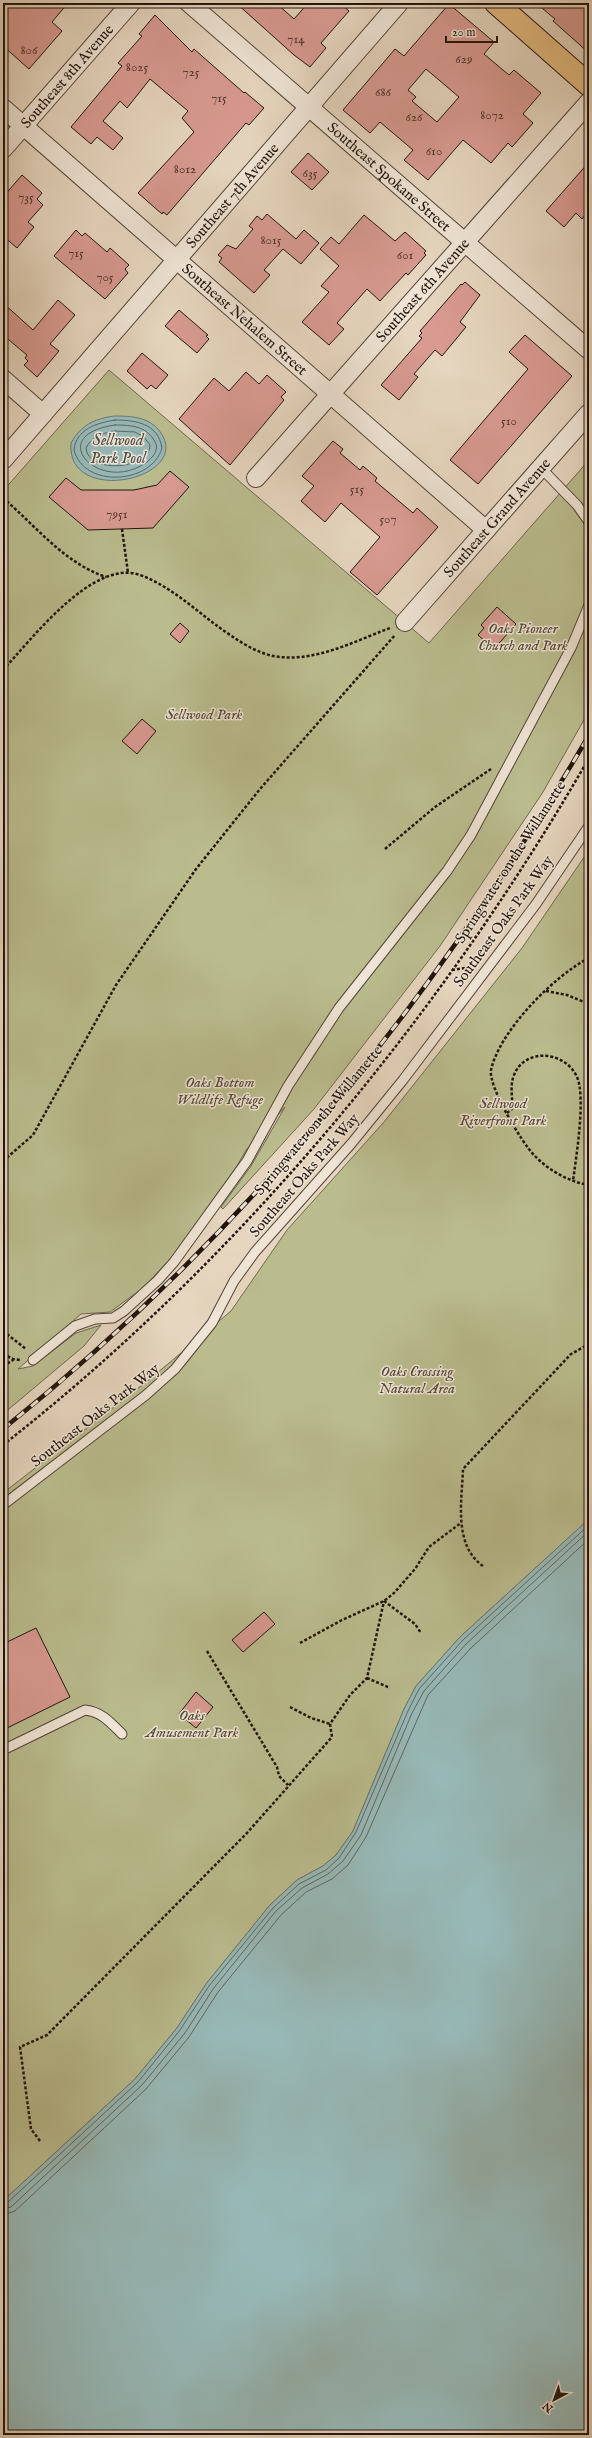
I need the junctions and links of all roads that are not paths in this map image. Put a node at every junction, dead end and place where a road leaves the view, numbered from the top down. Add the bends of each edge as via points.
1 (131, 3) edge
2 (189, 3) edge
3 (399, 3) edge
4 (496, 3) edge
5 (589, 85) edge
6 (589, 102) edge
7 (309, 107) junction
8 (3, 108) edge
9 (23, 126) junction
10 (3, 149) edge
11 (464, 241) junction
12 (176, 261) junction
13 (589, 350) edge
14 (3, 379) edge
15 (329, 394) junction
16 (589, 413) edge
17 (43, 414) junction
18 (3, 460) edge
19 (541, 468) junction
20 (256, 478) dead end
21 (589, 522) edge
22 (486, 530) junction
23 (589, 605) edge
24 (405, 622) road end
25 (589, 826) edge
26 (33, 1360) road end
27 (3, 1505) edge
28 (122, 1734) dead end
29 (3, 1750) edge

1 - 9 street, Southeast 8th Avenue
2 - 7 street, Southeast Spokane Street
3 - 7 street, Southeast 7th Avenue
4 - 5 main road
6 - 11 street, Southeast 6th Avenue
7 - 11 street, Southeast Spokane Street
7 - 12 street, Southeast 7th Avenue
8 - 9 street, Southeast Nehalem Street
9 - 10 street, Southeast 8th Avenue
9 - 12 street, Southeast Nehalem Street
11 - 13 street, Southeast Spokane Street
11 - 15 street, Southeast 6th Avenue
12 - 15 street, Southeast Nehalem Street
12 - 17 street, Southeast 7th Avenue
14 - 17 street
15 - 20 street, Southeast 6th Avenue
15 - 22 street, Southeast Nehalem Street
16 - 19 street, Southeast Grand Avenue
17 - 18 street, Southeast 7th Avenue
19 - 21 lane via 577,505
19 - 22 street, Southeast Grand Avenue
22 - 24 street, Southeast Grand Avenue
23 - 26 lane via 571,648 471,835 339,1008 288,1086 247,1161 174,1262 124,1311 113,1318 95,1319 75,1326
25 - 27 lane, Southeast Oaks Park Way via 536,904 403,1080 351,1144 252,1256 234,1281 212,1323 175,1369 146,1395
28 - 29 lane via 105,1717 95,1711 85,1710

